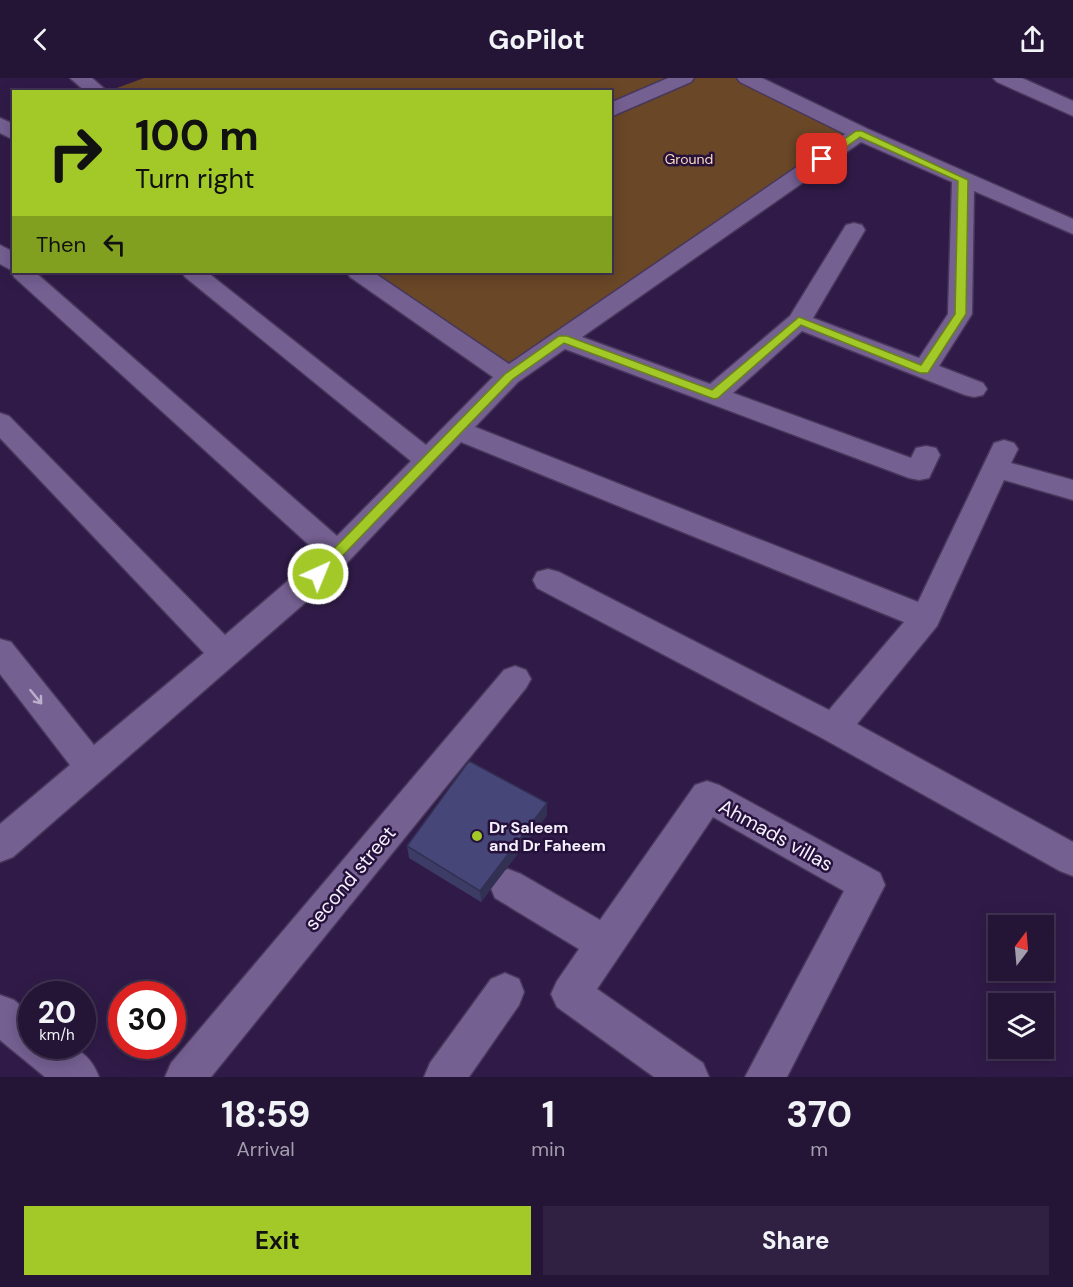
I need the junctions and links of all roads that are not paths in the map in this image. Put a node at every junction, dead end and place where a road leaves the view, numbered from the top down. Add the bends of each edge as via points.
1 (80, 78) edge
2 (684, 78) edge
3 (747, 78) edge
4 (1004, 78) edge
5 (1040, 78) edge
6 (96, 90) edge
7 (1073, 92) edge
8 (1073, 109) edge
9 (612, 110) edge
10 (860, 133) junction
11 (963, 180) junction
12 (1073, 227) edge
13 (854, 230) dead end
14 (0, 252) edge
15 (12, 266) edge
16 (18, 273) edge
17 (194, 273) edge
18 (359, 273) edge
19 (799, 321) junction
20 (563, 339) junction
21 (924, 370) junction
22 (509, 376) junction
23 (974, 389) dead end
24 (714, 395) junction
25 (0, 422) edge
26 (456, 430) junction
27 (926, 455) dead end
28 (427, 460) junction
29 (1073, 489) edge
30 (337, 553) junction
31 (549, 580) dead end
32 (926, 618) junction
33 (0, 651) edge
34 (224, 654) junction
35 (515, 679) dead end
36 (834, 728) junction
37 (92, 767) junction
38 (0, 846) edge
39 (1073, 860) edge
40 (508, 886) dead end
41 (605, 944) junction
42 (504, 992) dead end
43 (0, 1014) edge
44 (18, 1030) edge
45 (55, 1059) edge
46 (79, 1077) edge
47 (185, 1077) edge
48 (444, 1077) edge
49 (689, 1077) edge
50 (765, 1077) edge

1 - 6 street
2 - 9 street
3 - 10 street
4 - 8 main road
5 - 7 main road
10 - 11 street
10 - 20 street
11 - 12 street
11 - 21 street via 960,314
13 - 19 street
14 - 15 street
16 - 30 street
17 - 28 street
18 - 22 street
19 - 21 street
19 - 24 street
20 - 22 street
20 - 24 street
21 - 23 street
22 - 26 street
24 - 27 street via 919,471
25 - 34 street
26 - 28 street
26 - 32 street
28 - 30 street
29 - 32 street via 999,459
30 - 34 street
31 - 36 street
32 - 36 street
33 -> 37 street
34 - 37 street
35 - 47 street, second street
36 - 39 street
37 - 38 street
40 - 41 street
41 - 49 street, Ahmads villas via 571,994
41 - 50 street, Ahmads villas via 707,796 867,885
42 - 48 street
43 - 44 street
45 - 46 street

